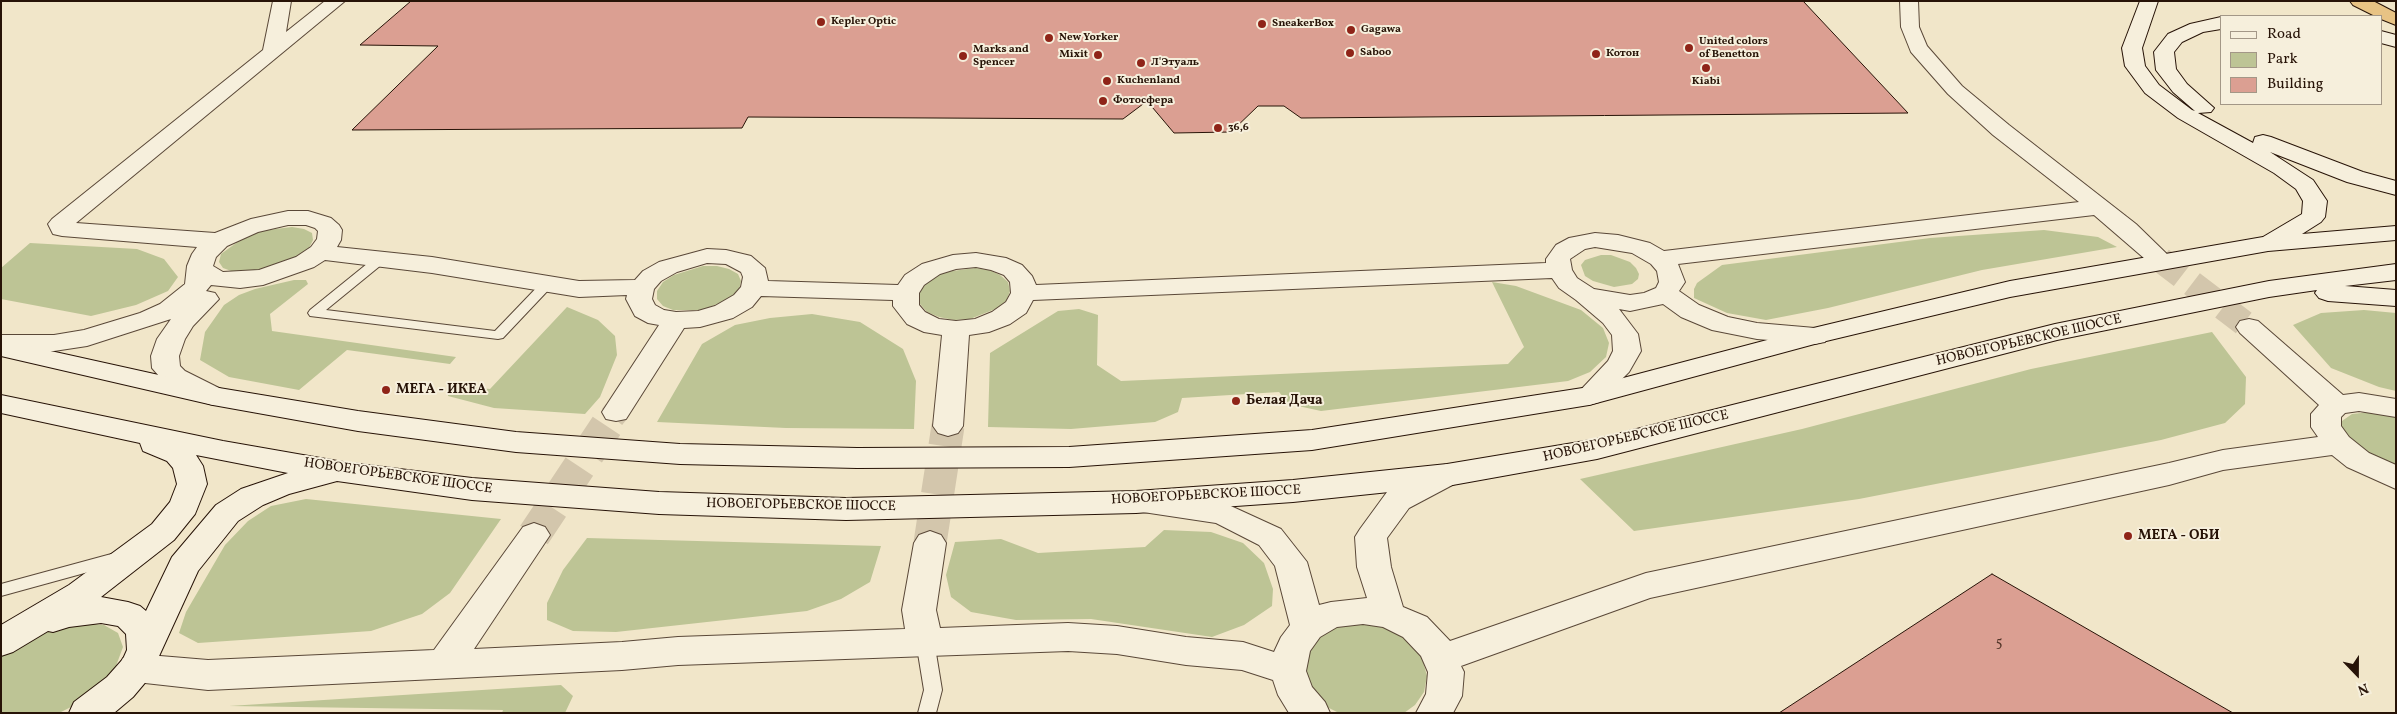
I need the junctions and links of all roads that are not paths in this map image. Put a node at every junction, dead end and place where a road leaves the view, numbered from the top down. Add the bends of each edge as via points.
1 (282, 1) edge
2 (336, 1) edge
3 (1909, 1) edge
4 (2149, 1) edge
5 (2359, 1) edge
6 (2396, 20) edge
7 (2220, 23) edge
8 (2382, 37) edge
9 (2396, 42) edge
10 (273, 50) junction
11 (2396, 188) edge
12 (2099, 206) junction
13 (2020, 218) junction
14 (2127, 229) junction
15 (2396, 233) edge
16 (218, 241) junction
17 (2268, 244) junction
18 (320, 252) junction
19 (382, 258) junction
20 (1660, 258) junction
21 (2161, 260) tunnel mouth
22 (200, 266) junction
23 (1559, 270) junction
24 (2396, 272) edge
25 (2365, 276) junction
26 (264, 277) junction
27 (2396, 278) edge
28 (548, 284) junction
29 (642, 287) junction
30 (754, 288) junction
31 (2269, 289) junction
32 (906, 293) junction
33 (1665, 293) junction
34 (1024, 294) junction
35 (1585, 294) junction
36 (2396, 298) edge
37 (676, 320) junction
38 (2249, 327) tunnel mouth
39 (956, 328) junction
40 (1815, 336) junction
41 (1, 342) edge
42 (1, 348) edge
43 (213, 396) junction
44 (1589, 396) junction
45 (1, 404) edge
46 (2337, 405) junction
47 (2396, 408) edge
48 (616, 412) tunnel mouth
49 (948, 426) tunnel mouth
50 (125, 431) junction
51 (2338, 444) junction
52 (343, 472) junction
53 (1447, 475) junction
54 (2396, 478) edge
55 (1136, 502) junction
56 (534, 535) tunnel mouth
57 (930, 543) tunnel mouth
58 (136, 553) junction
59 (1, 590) edge
60 (1389, 615) junction
61 (1308, 627) junction
62 (14, 635) edge
63 (925, 641) junction
64 (1442, 658) junction
65 (140, 659) junction
66 (445, 663) junction
67 (1288, 671) junction
68 (88, 713) edge
69 (927, 713) edge
70 (1312, 713) edge
71 (1434, 713) edge

1 - 10 street
2 - 10 street
3 - 12 street via 1910,26 1915,41 1932,67 1993,124
4 - 17 street via 2132,48 2135,66 2152,89 2185,114 2282,168 2305,185 2315,201 2312,217
5 - 6 highway
7 - 11 street via 2197,28 2175,38 2164,52 2166,70 2180,88 2208,111 2245,134 2345,173
8 - 9 street
10 - 16 street via 60,224 62,229
12 - 13 street
12 - 14 street
13 - 14 street
13 - 20 street
14 - 21 street
15 - 17 street
16 - 18 street via 242,229 270,221 308,218 330,230 329,240
16 - 22 street via 204,254
17 - 40 street via 2010,289
18 - 19 street
18 - 26 street via 292,268
19 - 28 street
19 - 28 lane via 315,314 498,335
20 - 23 street via 1634,246 1595,240 1578,243 1565,250 1558,259
20 - 33 street via 1670,270 1672,282
22 - 26 street via 206,274 220,279
22 - 41 street via 200,281 195,289 169,310 150,319 87,338 54,343
23 - 34 street
23 - 35 street via 1568,283
24 - 25 street, НОВОЕГОРЬЕВСКОЕ ШОССЕ
25 - 27 street
25 - 31 street, НОВОЕГОРЬЕВСКОЕ ШОССЕ
26 - 43 street via 227,288 198,304 171,339 165,356 166,368 174,377
28 - 29 street via 579,288
29 - 30 street via 668,266 707,256 726,257 747,264 756,277
29 - 37 street via 639,299 644,310 657,317
30 - 32 street
30 - 37 street via 743,301 724,312 700,319
31 - 36 street
31 - 53 street, НОВОЕГОРЬЕВСКОЕ ШОССЕ via 2055,332 1597,449
32 - 34 street via 914,280 931,269 953,262 976,260 997,263 1013,270 1023,281
32 - 39 street via 906,306 916,318 933,326
33 - 35 street via 1650,300 1630,303
33 - 40 street via 1690,311 1721,324
34 - 39 street via 1017,307 1001,318 980,326
35 - 44 street via 1612,317 1625,334 1627,351 1619,366
37 - 48 street
38 - 46 street
39 - 49 street
40 - 44 street
42 - 43 street
43 - 44 street via 358,421 516,442 680,454 1069,458 1312,440
45 - 50 street, НОВОЕГОРЬЕВСКОЕ ШОССЕ
46 - 47 street via 2359,402
46 - 51 street via 2326,414 2326,428
50 - 52 street, НОВОЕГОРЬЕВСКОЕ ШОССЕ
50 - 58 street via 178,454 188,466 192,484 184,506 163,532
51 - 54 street via 2358,460
51 - 64 street via 2223,460 1646,586
52 - 55 street, НОВОЕГОРЬЕВСКОЕ ШОССЕ via 472,489 669,503 846,509
52 - 65 street via 281,485 252,497 227,513 184,566
53 - 55 street, НОВОЕГОРЬЕВСКОЕ ШОССЕ via 1293,491
53 - 60 street via 1398,500 1371,537 1374,567
55 - 61 street via 1222,513 1270,537 1291,562
56 - 66 street
57 - 63 street via 919,610
58 - 59 lane
58 - 62 street via 81,594
60 - 61 street via 1363,611 1331,615
60 - 64 street via 1415,628
61 - 67 street via 1293,647
62 - 65 street via 66,614 101,610 128,615 143,629
63 - 66 street
63 - 67 street via 1068,637 1117,640 1244,656
63 - 69 lane via 933,690
64 - 71 street via 1446,672 1444,696
65 - 66 street via 208,675
65 - 68 street via 120,687
67 - 70 street via 1296,695

